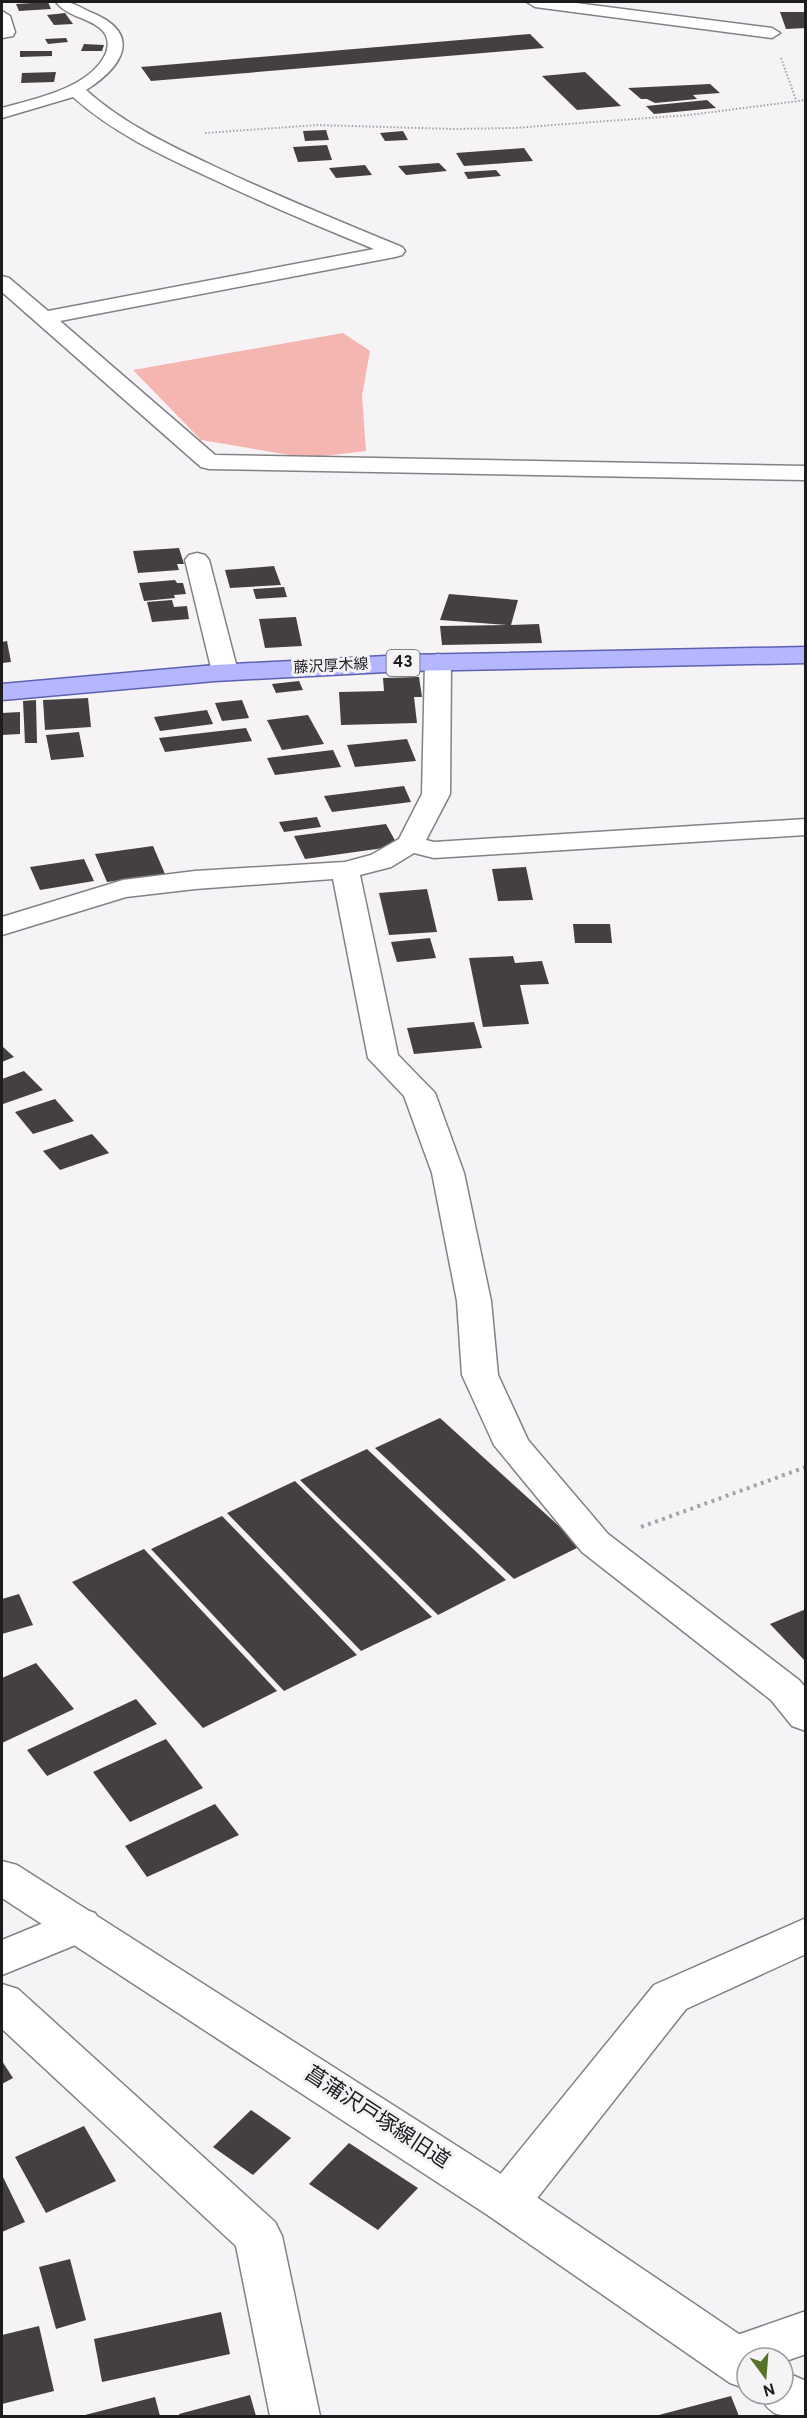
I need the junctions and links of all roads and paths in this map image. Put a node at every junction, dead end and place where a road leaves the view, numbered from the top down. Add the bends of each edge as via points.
1 (64, 2) edge
2 (535, 2) edge
3 (2, 16) edge
4 (2, 33) edge
5 (772, 33) dead end
6 (75, 90) junction
7 (806, 100) edge
8 (2, 113) edge
9 (132, 134) junction
10 (2, 282) edge
11 (45, 318) junction
12 (806, 473) edge
13 (197, 560) dead end
14 (806, 655) edge
15 (438, 662) junction
16 (225, 672) junction
17 (2, 692) edge
18 (806, 827) edge
19 (410, 844) junction
20 (345, 870) junction
21 (2, 926) edge
22 (806, 1467) edge
23 (595, 1543) junction
24 (806, 1716) edge
25 (2, 1877) edge
26 (80, 1925) junction
27 (806, 1935) edge
28 (2, 1958) edge
29 (2, 2002) edge
30 (506, 2202) junction
31 (806, 2332) edge
32 (775, 2346) edge
33 (735, 2359) edge
34 (295, 2416) edge

1 - 6 street via 110,29 116,42 110,60
2 - 5 street
3 - 4 street via 7,32
6 - 8 street
6 - 9 street
7 - 9 path via 678,116 513,128 317,125
9 - 11 street via 268,199 395,251
10 - 11 street
11 - 12 street via 209,462
13 - 16 street
14 - 15 main road, 藤沢厚木線 / 43
15 - 16 main road, 藤沢厚木線 / 43
15 - 19 street via 436,794
16 - 17 main road, 藤沢厚木線 / 43
18 - 19 street via 434,850
19 - 20 street via 381,861
20 - 21 street via 123,889
20 - 23 street via 383,1058 419,1093 448,1173 474,1301 480,1375 512,1445
22 - 23 path
23 - 24 street via 785,1690
25 - 26 street, 菖蒲沢戸塚線旧道
26 - 28 street
26 - 30 street, 菖蒲沢戸塚線旧道
27 - 30 street via 670,1997
29 - 34 street via 258,2236
30 - 33 street, 菖蒲沢戸塚線旧道
31 - 32 street

